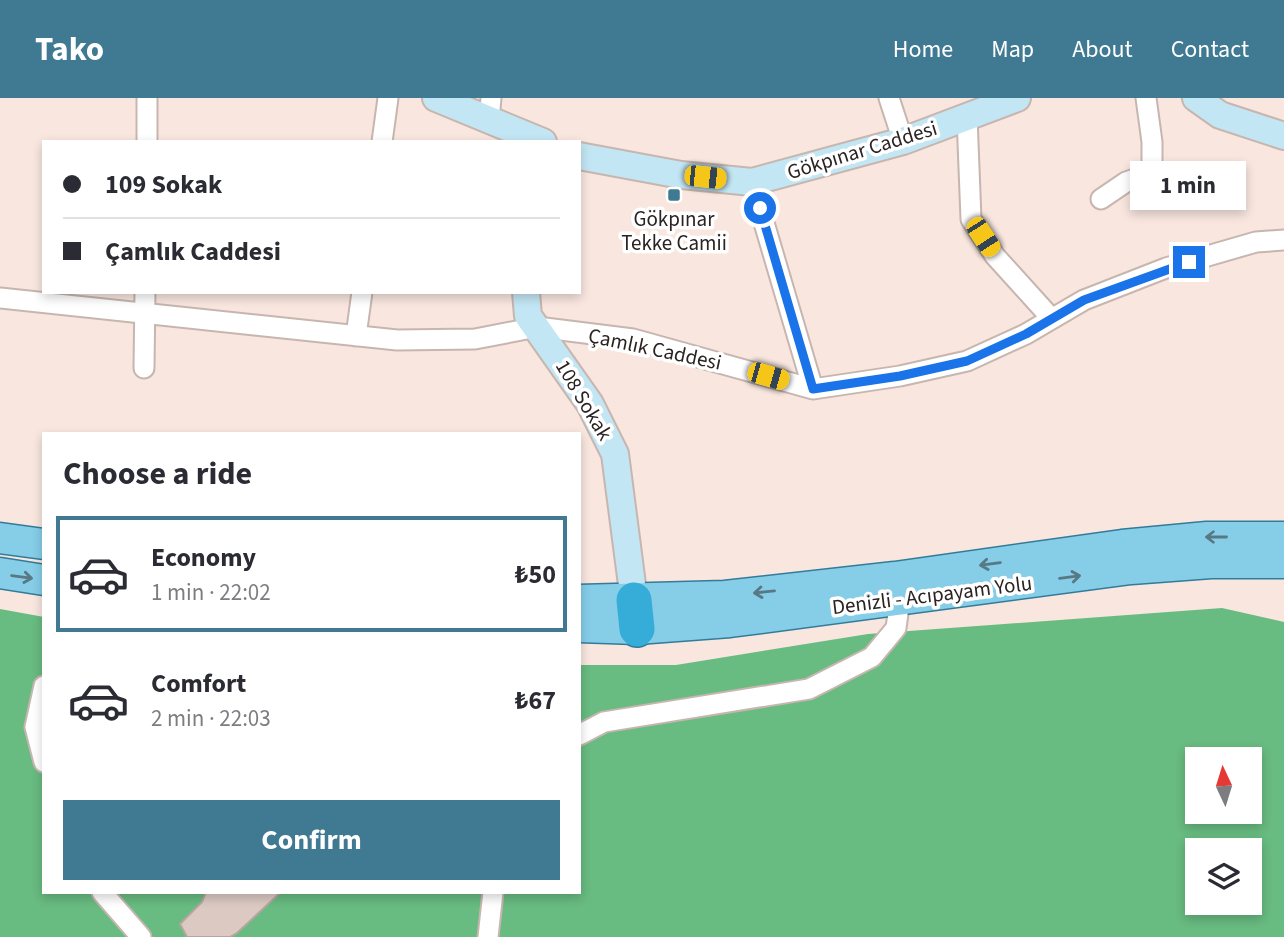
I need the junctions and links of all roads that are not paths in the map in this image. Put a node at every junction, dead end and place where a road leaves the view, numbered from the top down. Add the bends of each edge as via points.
1 (147, 98) edge
2 (388, 98) edge
3 (436, 98) edge
4 (890, 98) edge
5 (1017, 98) edge
6 (1146, 98) edge
7 (1196, 98) edge
8 (490, 109) edge
9 (967, 117) junction
10 (1284, 136) edge
11 (147, 140) edge
12 (382, 140) edge
13 (540, 140) edge
14 (903, 141) junction
15 (581, 156) edge
16 (752, 182) junction
17 (1101, 199) dead end
18 (1284, 240) edge
19 (145, 294) edge
20 (362, 294) edge
21 (526, 294) edge
22 (0, 298) edge
23 (145, 313) junction
24 (1052, 318) junction
25 (537, 327) junction
26 (356, 336) junction
27 (144, 368) dead end
28 (813, 389) junction
29 (1284, 537) edge
30 (0, 538) edge
31 (42, 544) edge
32 (1284, 563) edge
33 (0, 573) edge
34 (42, 580) edge
35 (900, 599) junction
36 (581, 600) edge
37 (636, 614) junction
38 (581, 627) edge
39 (42, 695) edge
40 (581, 734) edge
41 (42, 754) edge
42 (104, 894) edge
43 (493, 894) edge
44 (141, 937) edge
45 (488, 937) edge

1 - 11 street
2 - 12 street
3 - 8 street
4 - 14 street
5 - 9 street, Gökpınar Caddesi
6 - 17 street via 1152,173 1126,182
7 - 10 street via 1220,115
8 - 13 street
9 - 14 street, Gökpınar Caddesi
9 - 24 street via 971,219 995,256
14 - 16 street, Gökpınar Caddesi
15 - 16 street, Gökpınar Caddesi via 681,175
16 - 28 street
18 - 24 street, Çamlık Caddesi via 1256,242 1166,268 1084,300
19 - 23 street
20 - 26 street
21 - 25 street, 108 Sokak via 528,316
22 - 23 street, Çamlık Caddesi
23 - 26 street, Çamlık Caddesi
23 - 27 street
24 - 28 street, Çamlık Caddesi via 967,361
25 - 26 street, Çamlık Caddesi via 475,339
25 - 28 street, Çamlık Caddesi via 632,339
25 - 37 street, 108 Sokak via 590,404 615,454
29 -> 37 main road, Denizli - Acıpayam Yolu via 1207,537 1122,545 725,596
30 - 31 main road
35 -> 32 main road, Denizli - Acıpayam Yolu via 1131,569
33 -> 34 main road
35 - 37 main road, Denizli - Acıpayam Yolu via 730,622
35 - 40 street via 896,628 872,657 809,689 604,722
36 - 37 main road, Denizli - Acıpayam Yolu
37 - 38 main road, Denizli - Acıpayam Yolu
39 - 41 street via 35,727
42 - 44 street
43 - 45 street

